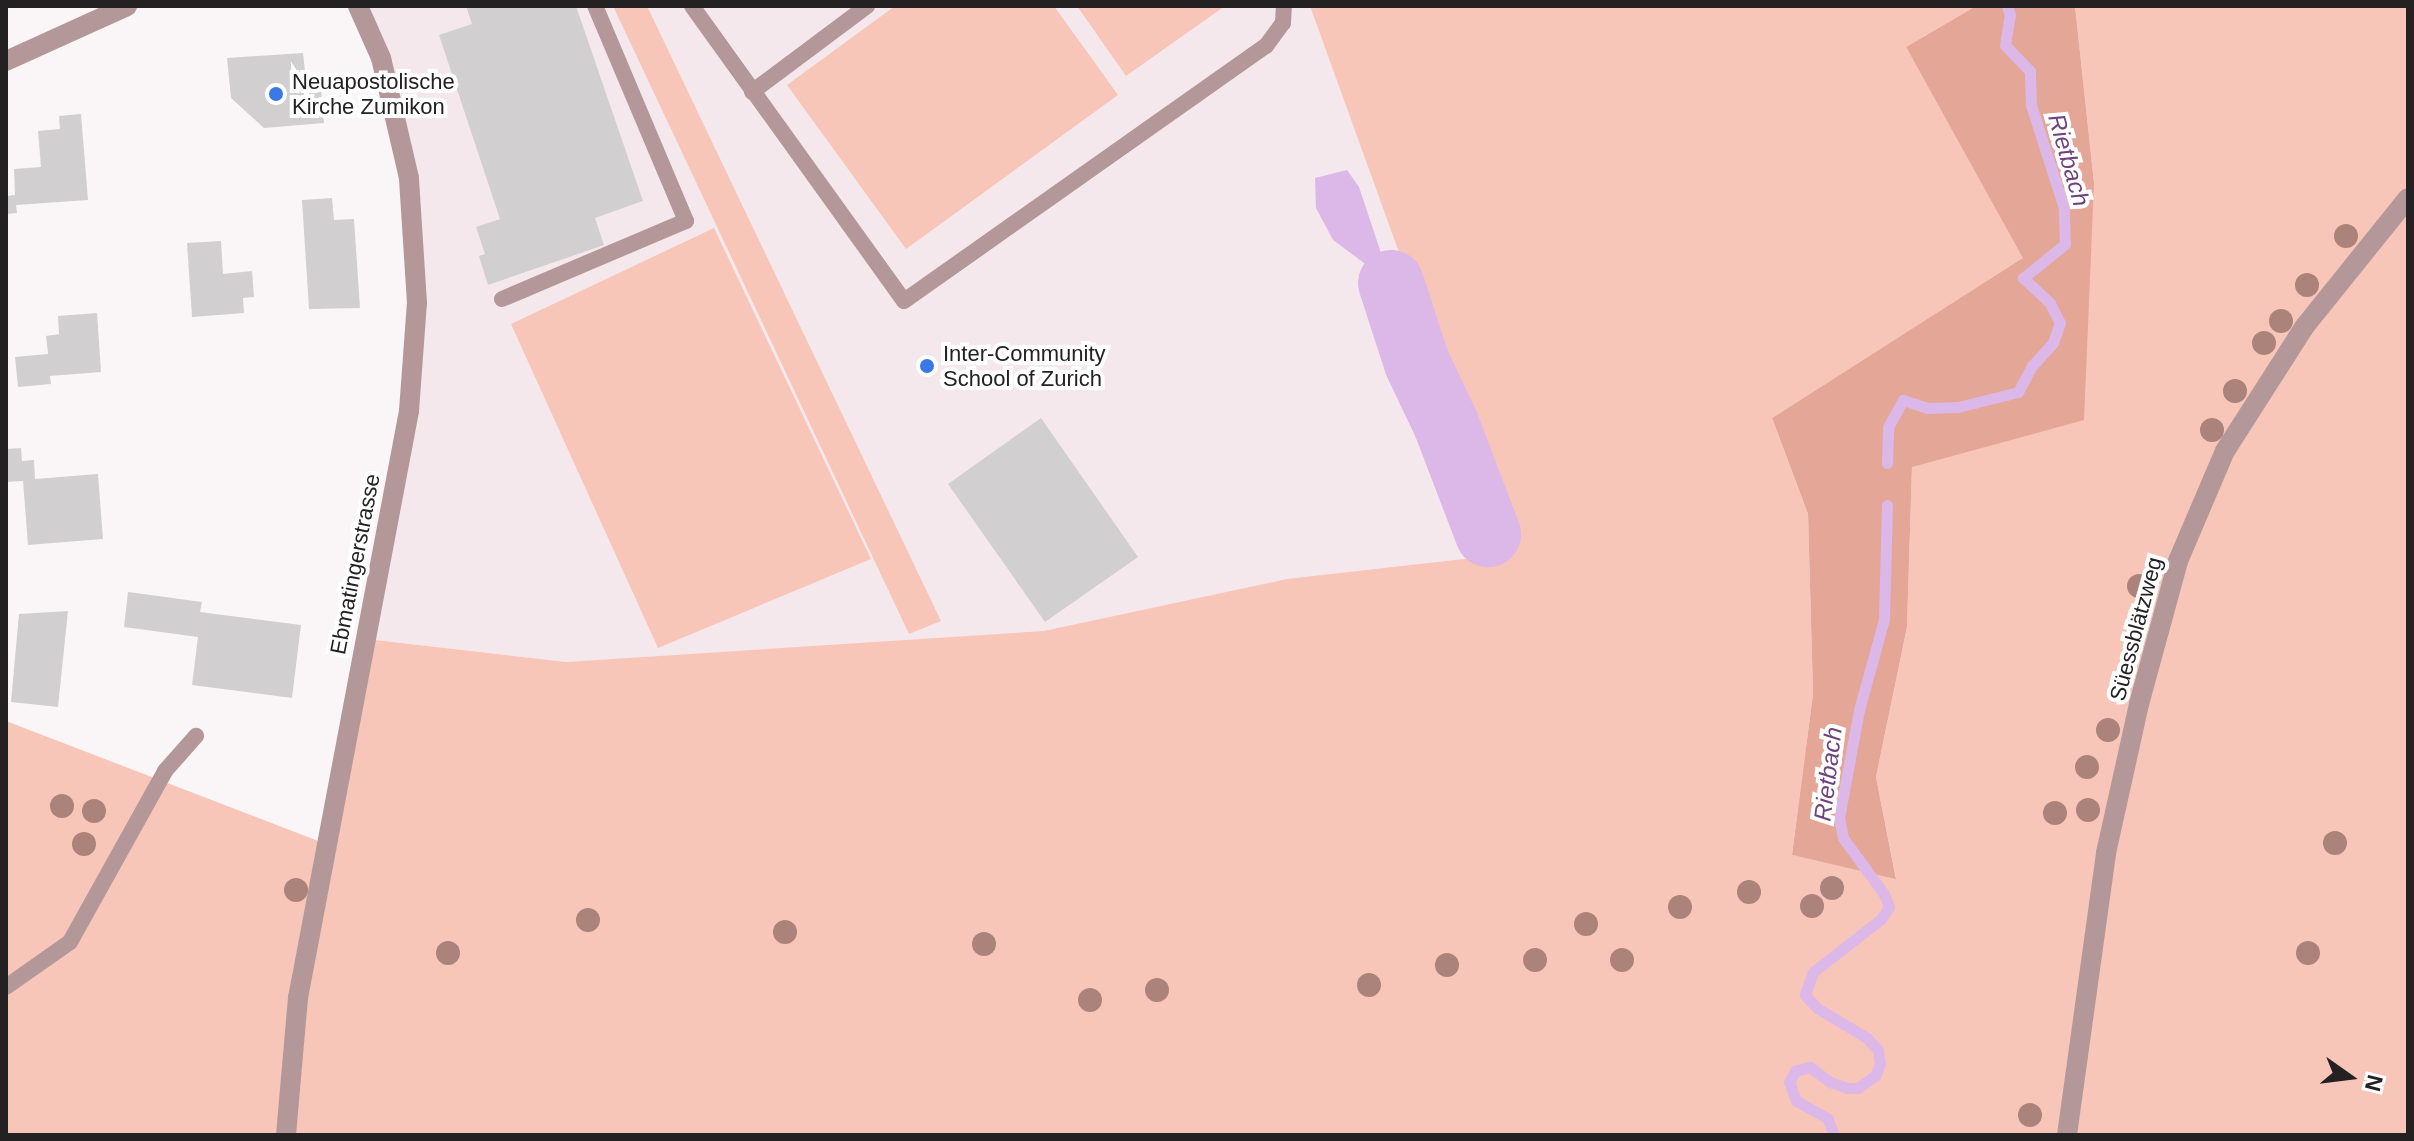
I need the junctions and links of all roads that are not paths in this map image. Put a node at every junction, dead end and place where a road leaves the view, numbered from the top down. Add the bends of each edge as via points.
1 (127, 6) edge
2 (358, 6) edge
3 (595, 6) edge
4 (692, 6) edge
5 (867, 6) edge
6 (1284, 6) edge
7 (6, 61) edge
8 (752, 92) junction
9 (2408, 198) edge
10 (502, 299) dead end
11 (196, 736) dead end
12 (6, 987) edge
13 (286, 1135) edge
14 (2067, 1135) edge

1 - 7 street
2 - 13 street, Ebmatingerstrasse via 381,58 409,178 417,303 409,411 298,998
3 - 10 lane via 686,221
4 - 8 lane
5 - 8 lane
6 - 8 lane via 1283,23 1266,46 904,301
9 - 14 street, Süessblätzweg via 2305,326 2225,451 2178,561 2106,853
11 - 12 lane via 165,771 70,942

